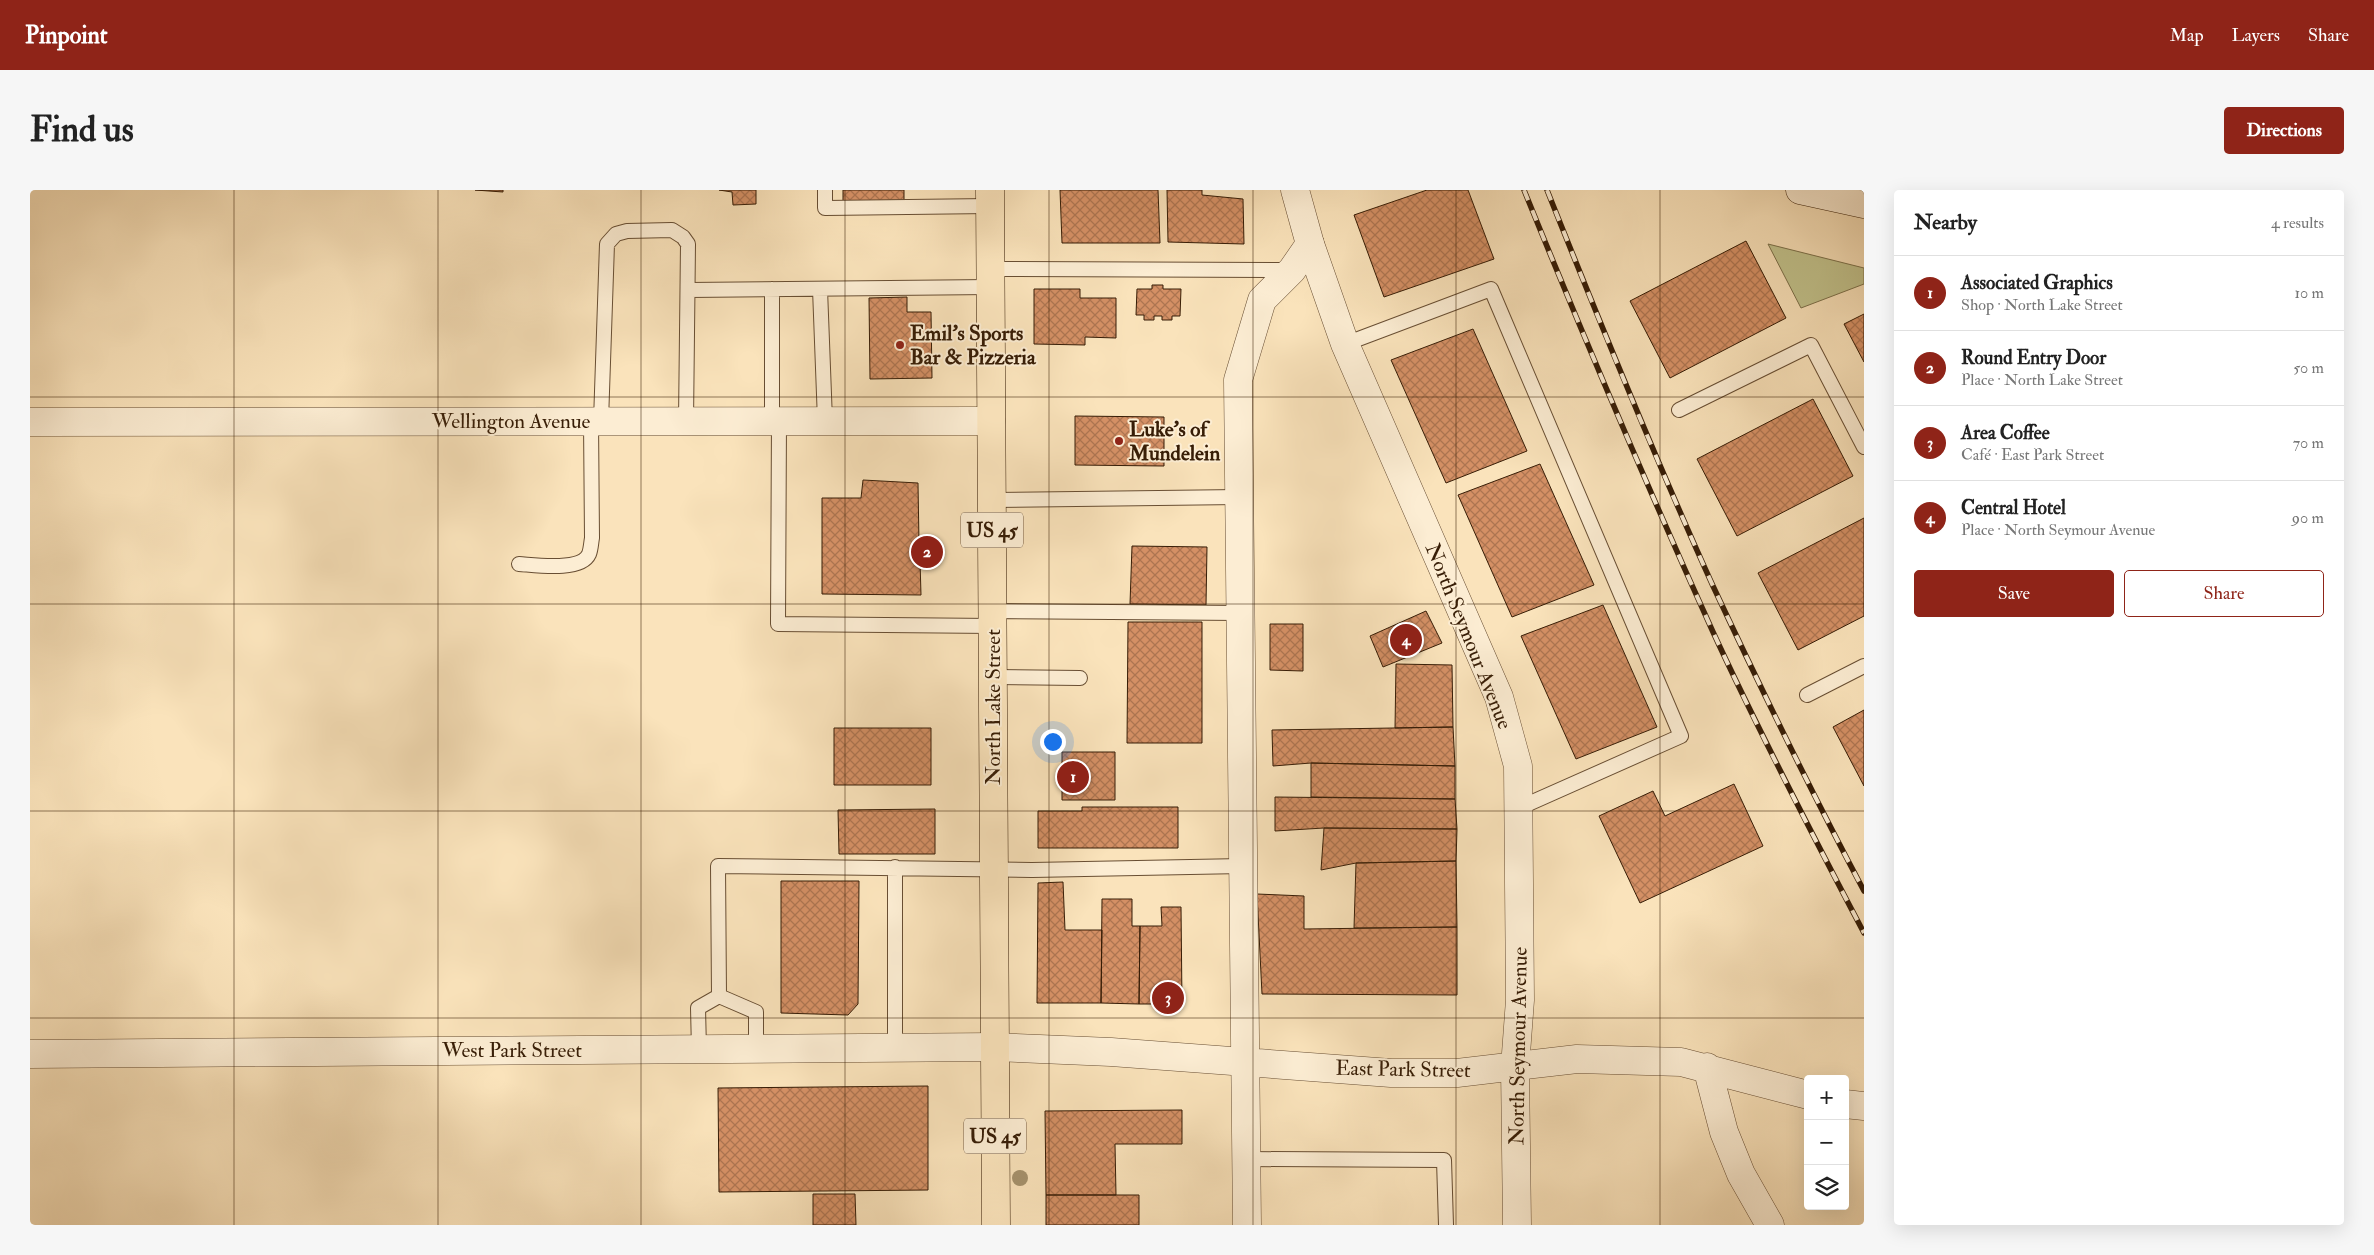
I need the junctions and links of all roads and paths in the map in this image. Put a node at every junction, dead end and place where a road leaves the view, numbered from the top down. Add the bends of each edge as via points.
1 (825, 190) edge
2 (1295, 190) edge
3 (1800, 190) edge
4 (990, 198) edge
5 (1864, 204) edge
6 (1310, 244) junction
7 (1292, 270) junction
8 (990, 278) junction
9 (772, 289) junction
10 (820, 289) junction
11 (689, 290) junction
12 (1345, 344) junction
13 (1679, 410) dead end
14 (596, 421) junction
15 (686, 421) junction
16 (776, 421) junction
17 (824, 421) junction
18 (992, 421) junction
19 (30, 422) edge
20 (1864, 446) edge
21 (1239, 497) junction
22 (992, 500) junction
23 (518, 564) dead end
24 (1240, 612) junction
25 (993, 618) junction
26 (1864, 666) edge
27 (993, 678) junction
28 (1080, 678) dead end
29 (1807, 695) dead end
30 (1519, 808) junction
31 (895, 866) junction
32 (1242, 866) junction
33 (994, 869) junction
34 (719, 996) junction
35 (995, 1046) junction
36 (756, 1048) junction
37 (895, 1048) junction
38 (699, 1049) junction
39 (30, 1054) edge
40 (1244, 1062) junction
41 (1515, 1066) junction
42 (1707, 1067) junction
43 (1804, 1095) edge
44 (1849, 1104) edge
45 (1864, 1106) edge
46 (1246, 1159) junction
47 (996, 1225) edge
48 (1247, 1225) edge
49 (1446, 1225) edge
50 (1517, 1225) edge
51 (1770, 1225) edge

1 - 4 lane via 825,208
2 - 6 street, North Seymour Avenue
3 - 5 street
4 - 8 main road, North Lake Street / US 45
6 - 7 street
6 - 12 street, North Seymour Avenue
7 - 8 lane
7 - 21 street via 1262,300 1238,380
8 - 10 lane
8 - 18 main road, North Lake Street / US 45
9 - 10 lane
9 - 11 lane
9 - 16 lane
10 - 17 lane
11 - 14 lane via 688,244 672,230 627,231 616,234 607,244
11 - 15 lane
12 - 30 street, North Seymour Avenue via 1498,697 1518,766
12 - 30 lane via 1491,289 1682,736
13 - 20 lane via 1811,345
14 - 15 street, Wellington Avenue
14 - 19 street, Wellington Avenue
14 - 23 lane via 589,554 582,562 570,566
15 - 16 street, Wellington Avenue
16 - 17 street, Wellington Avenue
16 - 25 lane via 778,624
17 - 18 street, Wellington Avenue
18 - 22 main road, North Lake Street / US 45
21 - 22 lane
21 - 24 street
22 - 25 main road, North Lake Street / US 45
24 - 25 lane
24 - 32 street
25 - 27 main road, North Lake Street / US 45
26 - 29 lane
27 - 28 lane
27 - 33 main road, North Lake Street / US 45
30 - 41 street, North Seymour Avenue via 1520,1000
31 - 33 lane
31 - 34 lane via 718,866
31 - 37 lane
32 - 33 lane
32 - 40 street
33 - 35 main road, North Lake Street / US 45
34 - 36 lane via 756,1012
34 - 38 lane via 698,1008
35 - 37 street, West Park Street
35 - 40 street, East Park Street
35 - 47 main road, North Lake Street / US 45
36 - 37 street, West Park Street
36 - 38 street, West Park Street
38 - 39 street, West Park Street
40 - 41 street, East Park Street via 1391,1073 1457,1073
40 - 46 street
41 - 42 street, East Park Street via 1576,1059 1681,1062
41 - 50 street, North Seymour Avenue
42 - 43 street, East Park Street
42 - 51 street via 1724,1132 1741,1174
44 - 45 street
46 - 48 street
46 - 49 lane via 1444,1160

